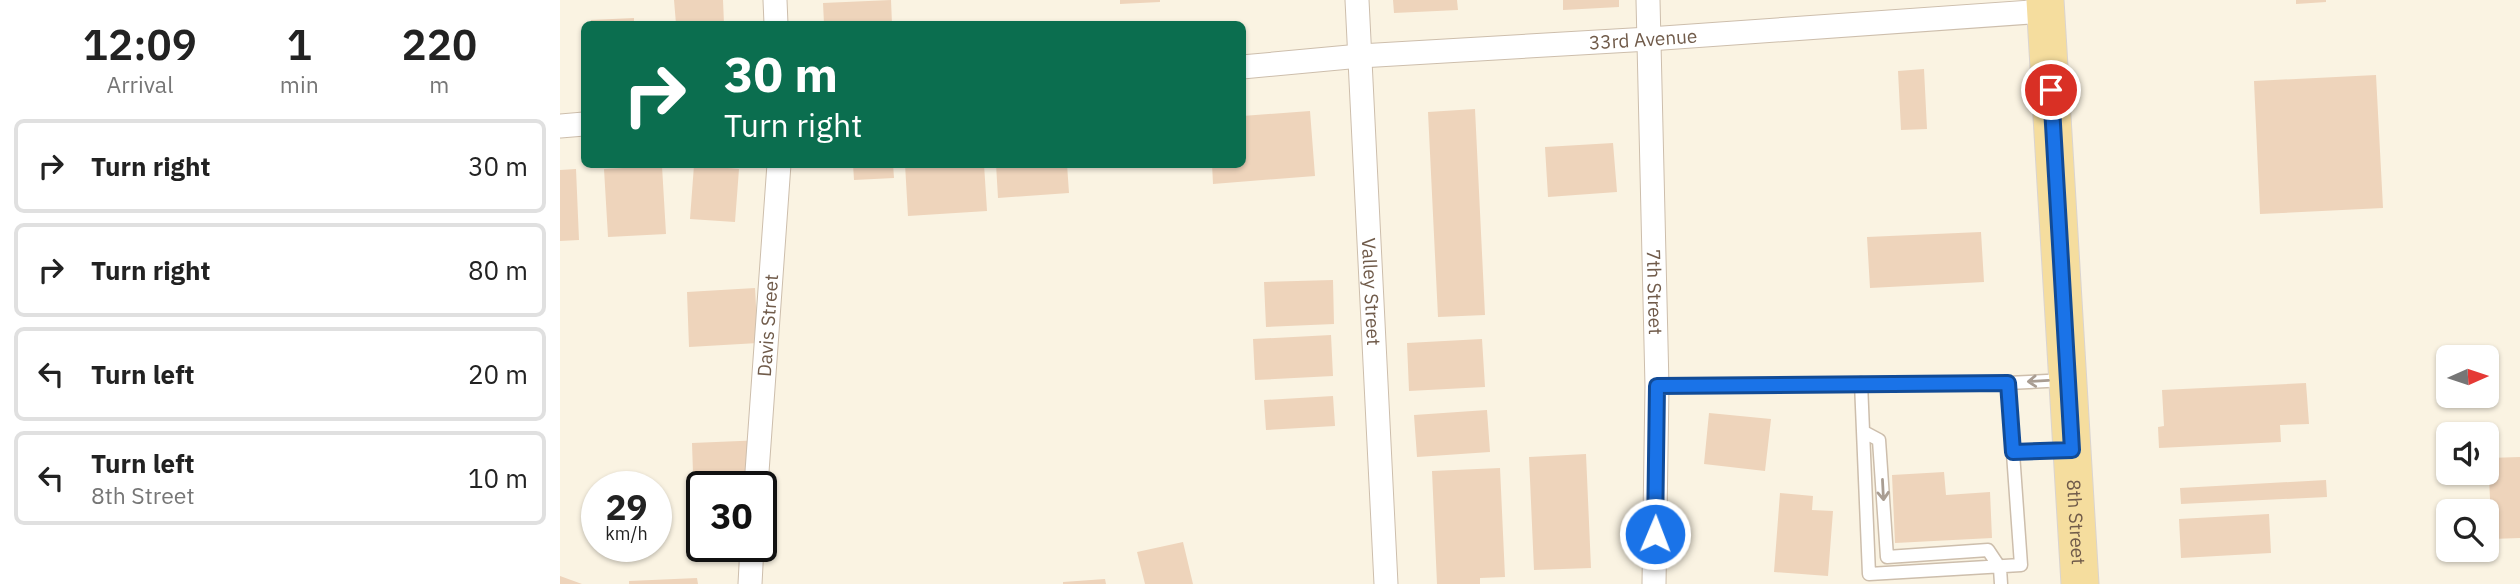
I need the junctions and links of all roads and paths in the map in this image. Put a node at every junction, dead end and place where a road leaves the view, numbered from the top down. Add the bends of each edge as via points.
1 (775, 0) edge
2 (1357, 0) edge
3 (1648, 0) edge
4 (2046, 5) edge
5 (776, 21) edge
6 (1649, 39) junction
7 (1360, 56) junction
8 (1246, 67) edge
9 (581, 124) edge
10 (560, 126) edge
11 (779, 168) edge
12 (2068, 380) junction
13 (1861, 383) junction
14 (2008, 383) junction
15 (1657, 386) junction
16 (1864, 432) junction
17 (2072, 450) junction
18 (2013, 452) junction
19 (757, 471) edge
20 (751, 562) edge
21 (2000, 568) junction
22 (1869, 579) edge
23 (750, 584) edge
24 (1386, 584) edge
25 (1654, 584) edge
26 (2001, 584) edge
27 (2080, 584) edge

1 - 5 street
2 - 7 street, Valley Street
3 - 6 street, 7th Street
4 - 6 street, 33rd Avenue
4 - 12 main road, 8th Street
6 - 7 street, 33rd Avenue
6 - 15 street, 7th Street
7 - 8 street, 33rd Avenue
7 - 24 street, Valley Street
9 - 10 street
11 - 19 street, Davis Street
12 -> 14 lane
12 - 17 main road, 8th Street
13 - 14 lane
13 - 15 lane
13 - 16 lane
14 - 18 lane
15 - 25 street, 7th Street
16 -> 21 lane via 1880,439 1886,557 1988,550
16 - 22 lane
17 - 18 lane
17 - 27 main road, 8th Street
18 - 21 lane via 2021,565
20 - 23 street
21 - 22 lane
21 - 26 lane

